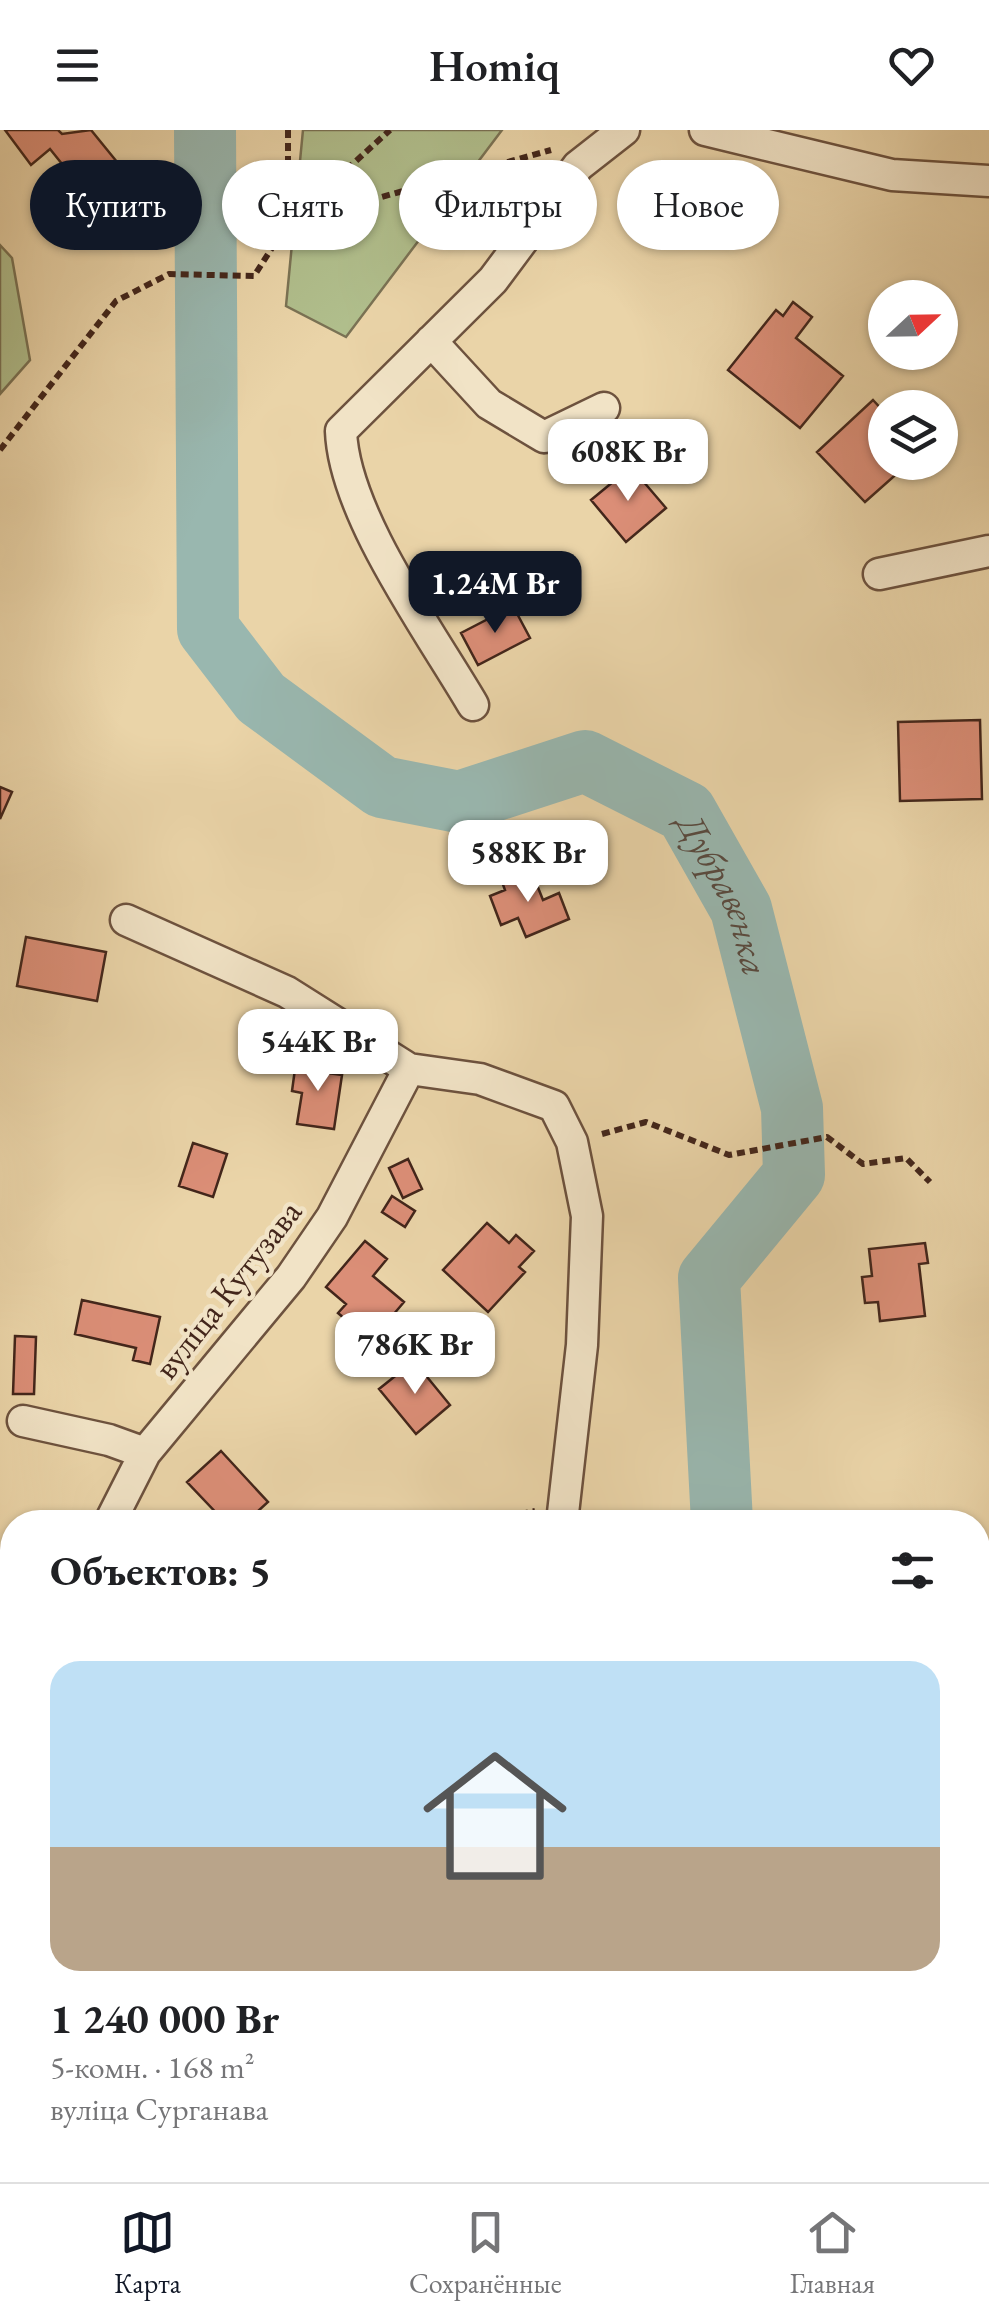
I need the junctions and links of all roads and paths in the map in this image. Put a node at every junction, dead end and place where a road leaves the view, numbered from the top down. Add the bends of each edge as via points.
1 (288, 130) edge
2 (390, 130) edge
3 (624, 130) edge
4 (705, 130) edge
5 (562, 147) dead end
6 (288, 160) edge
7 (357, 160) edge
8 (989, 181) edge
9 (379, 198) edge
10 (271, 250) edge
11 (431, 342) junction
12 (604, 408) dead end
13 (0, 450) edge
14 (989, 551) edge
15 (879, 574) dead end
16 (473, 705) dead end
17 (126, 920) dead end
18 (409, 1069) junction
19 (572, 1142) junction
20 (930, 1182) dead end
21 (22, 1421) dead end
22 (144, 1453) junction
23 (116, 1510) edge
24 (564, 1510) edge

1 - 6 path
2 - 7 path
3 - 11 street via 578,166 493,280
4 - 8 street via 892,176
5 - 9 path
10 - 13 path via 254,276 169,274 116,301
11 - 12 street via 488,404 544,436
11 - 16 street via 341,430 342,464 356,504
14 - 15 street
17 - 18 street via 286,992
18 - 19 street via 480,1079 554,1106
18 - 22 street, вуліца Кутузава via 332,1216 291,1277
19 - 20 path via 646,1122 729,1155 828,1137 863,1164 906,1158
19 - 24 street via 587,1216
21 - 22 street
22 - 23 street, вуліца Кутузава

